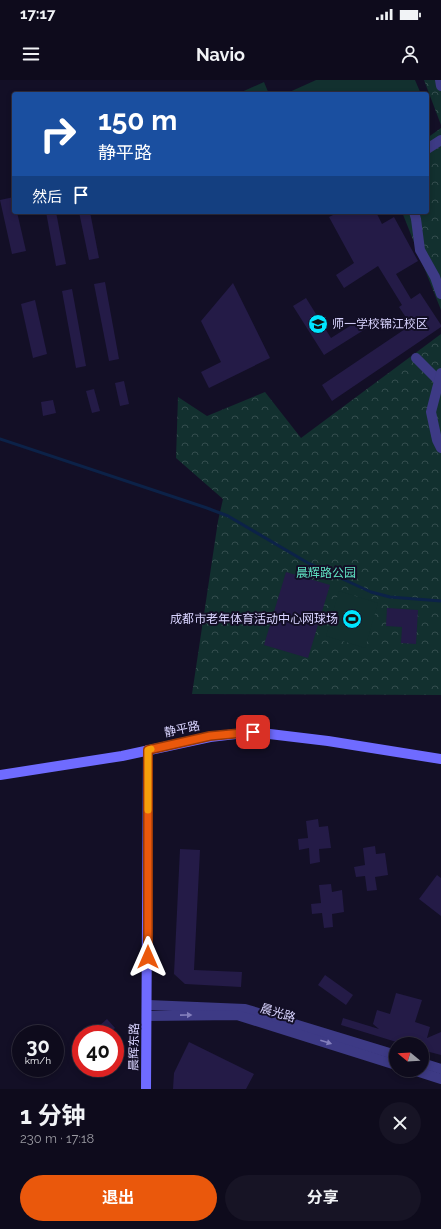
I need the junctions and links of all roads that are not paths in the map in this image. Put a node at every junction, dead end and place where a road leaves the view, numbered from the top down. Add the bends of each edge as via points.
1 (440, 80) edge
2 (441, 86) edge
3 (441, 140) edge
4 (429, 148) edge
5 (414, 214) edge
6 (441, 294) edge
7 (416, 358) dead end
8 (440, 376) edge
9 (441, 448) edge
10 (148, 750) junction
11 (441, 759) edge
12 (0, 775) edge
13 (148, 1005) junction
14 (147, 1016) junction
15 (389, 1053) edge
16 (389, 1063) edge
17 (429, 1065) edge
18 (441, 1069) edge
19 (429, 1075) edge
20 (441, 1079) edge
21 (146, 1089) edge

1 - 2 street
3 - 4 street
5 - 6 street via 420,250 436,277
7 - 8 street
8 - 9 street via 431,412
10 - 11 street, 静平路 via 210,736 253,732
10 - 12 street, 静平路
10 - 13 street, 晨辉东路
13 - 14 street, 晨辉东路
13 - 15 street, 晨光路 via 245,1009
14 -> 16 street, 晨光路 via 237,1015
14 - 21 street, 晨辉东路
17 - 18 street
19 - 20 street

